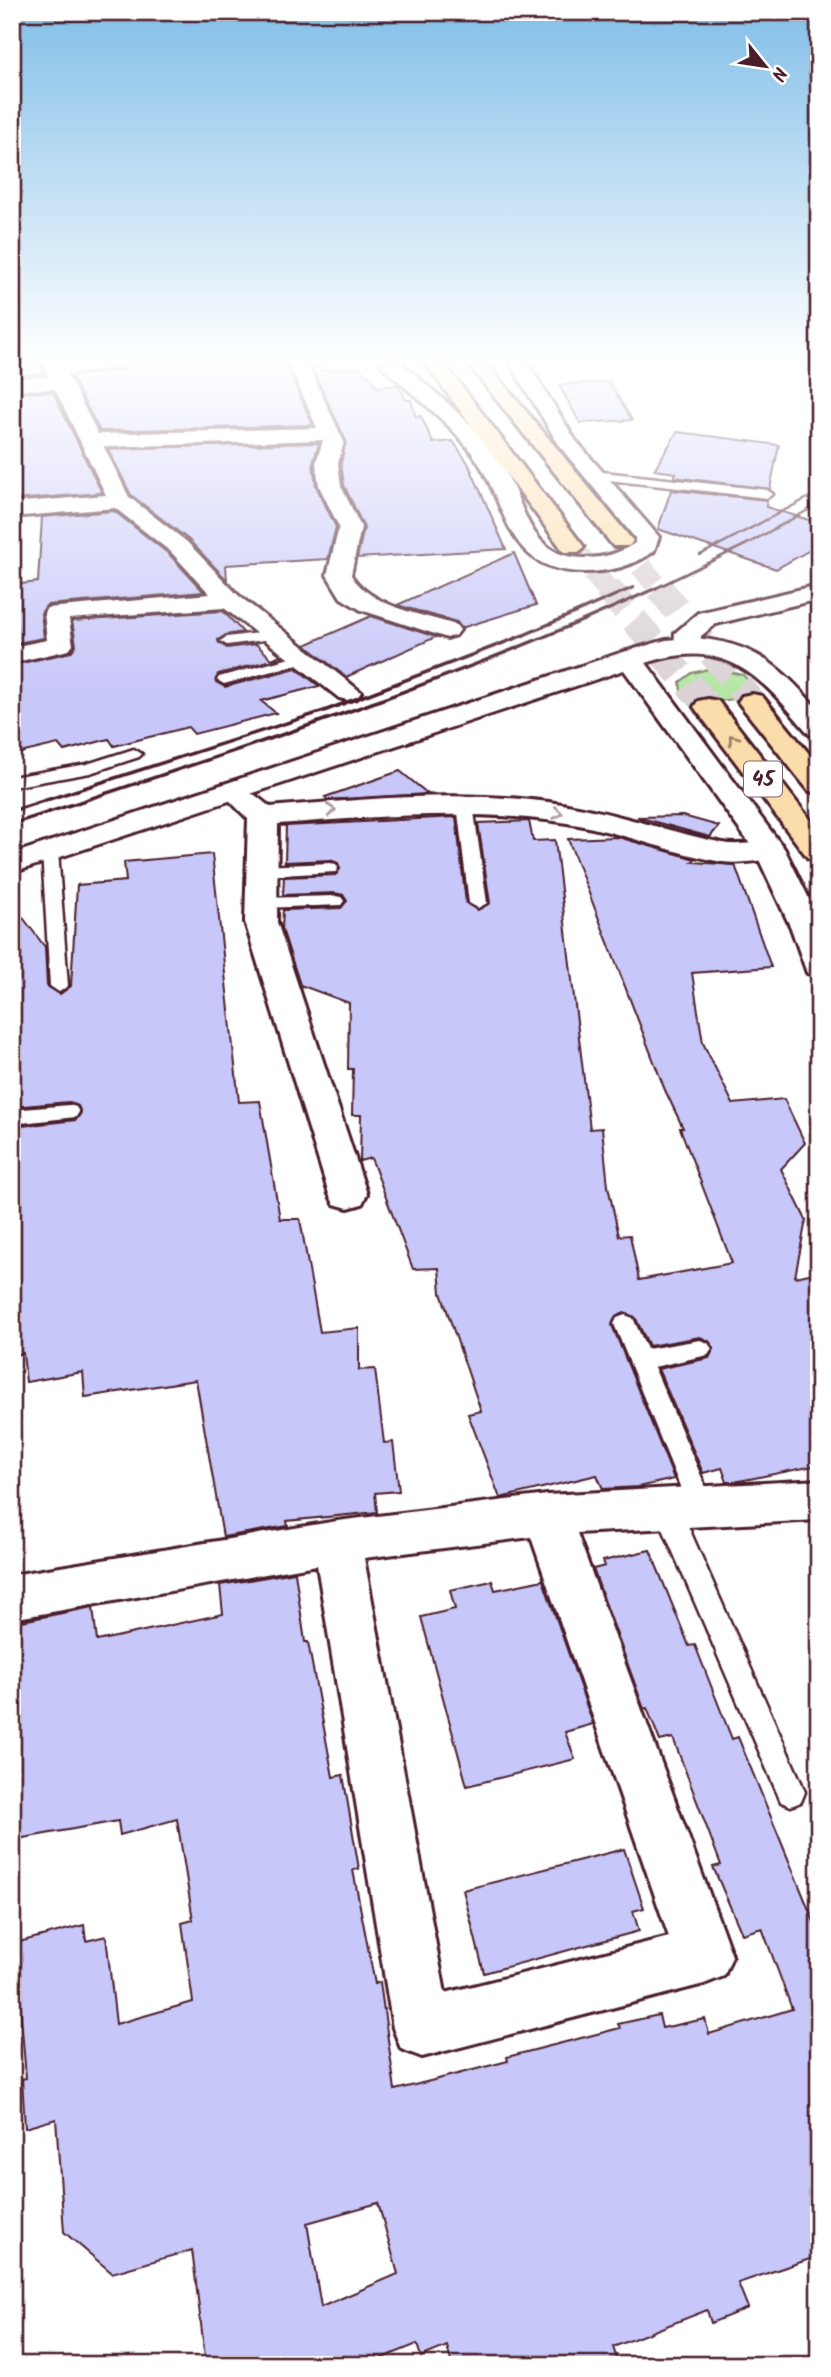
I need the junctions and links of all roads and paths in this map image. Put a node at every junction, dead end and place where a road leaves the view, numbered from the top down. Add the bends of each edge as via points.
1 (104, 470) edge
2 (328, 470) edge
3 (491, 470) edge
4 (514, 470) edge
5 (563, 470) edge
6 (590, 470) edge
7 (594, 475) junction
8 (766, 494) dead end
9 (120, 501) junction
10 (12, 510) edge
11 (621, 541) tunnel mouth
12 (572, 547) tunnel mouth
13 (819, 592) edge
14 (229, 600) junction
15 (447, 630) dead end
16 (274, 635) junction
17 (227, 642) dead end
18 (687, 646) junction
19 (12, 655) edge
20 (305, 658) junction
21 (629, 659) junction
22 (224, 680) dead end
23 (348, 692) dead end
24 (752, 702) tunnel mouth
25 (708, 707) tunnel mouth
26 (819, 728) edge
27 (134, 754) dead end
28 (12, 782) edge
29 (819, 785) edge
30 (234, 789) junction
31 (465, 804) junction
32 (263, 816) junction
33 (770, 850) junction
34 (50, 851) junction
35 (819, 852) edge
36 (12, 864) edge
37 (330, 868) dead end
38 (262, 887) junction
39 (335, 901) dead end
40 (478, 903) dead end
41 (819, 967) edge
42 (59, 986) dead end
43 (69, 1112) dead end
44 (12, 1118) edge
45 (348, 1194) dead end
46 (625, 1324) dead end
47 (700, 1349) dead end
48 (640, 1360) junction
49 (819, 1500) edge
50 (684, 1507) junction
51 (547, 1515) junction
52 (337, 1541) junction
53 (12, 1597) edge
54 (791, 1792) dead end

1 - 9 street
2 - 15 street via 330,486 349,527 339,575 350,593 370,605
3 - 7 street via 509,510 538,554 562,563 597,565 629,557 646,546 647,537
4 - 12 main road
5 - 11 main road
6 - 7 street
7 - 8 lane
9 - 10 street
9 - 14 street via 179,547
13 - 18 street via 707,618 688,633
14 - 16 street
14 - 19 street via 56,613 61,645
16 - 17 lane
16 - 20 street
18 - 21 street
18 - 26 street via 727,650 760,665
20 - 22 lane
20 - 23 street
21 - 30 street
21 - 33 street
24 - 29 main road, 45
35 -> 25 main road, 45
27 - 28 lane via 90,768
30 - 32 street
30 - 34 street
32 -> 31 street
31 -> 33 street via 561,813 725,853
31 - 40 lane
32 - 38 street
33 - 41 street via 807,928
34 - 36 street
34 - 42 lane
37 - 38 lane
38 - 39 lane
38 - 45 street via 261,922
43 - 44 lane
46 - 48 lane
47 - 48 lane
48 - 50 lane
49 - 50 street
50 - 51 street
50 - 54 lane
51 - 52 street
51 - 52 street via 704,1956 422,2028
52 - 53 street

